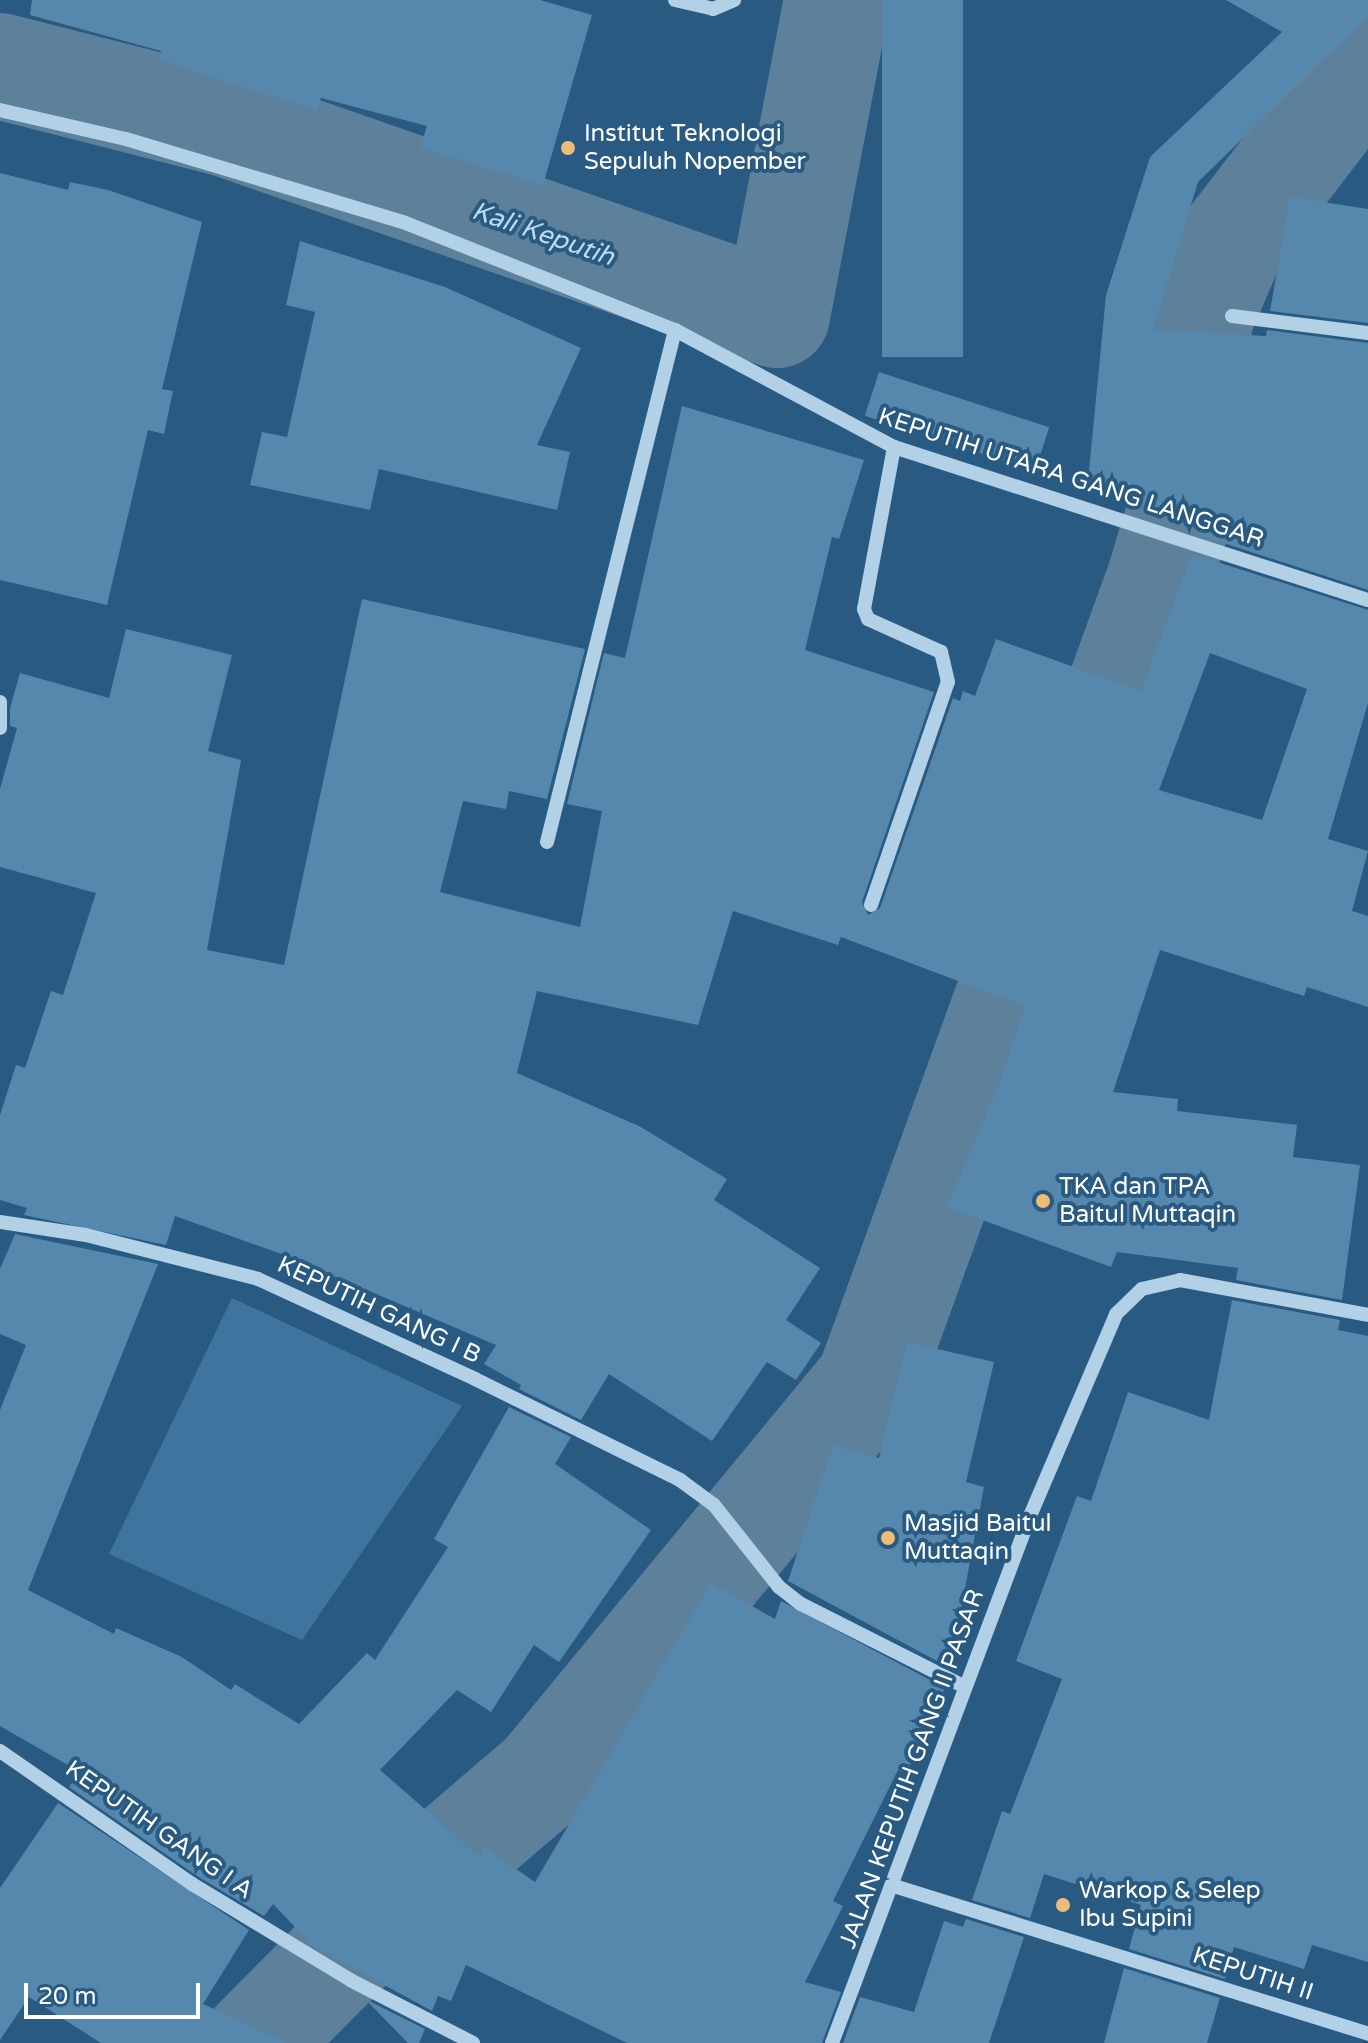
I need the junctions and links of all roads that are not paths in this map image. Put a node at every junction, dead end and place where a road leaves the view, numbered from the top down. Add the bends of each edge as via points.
1 (675, 0) edge
2 (734, 0) edge
3 (0, 110) edge
4 (1232, 316) dead end
5 (675, 330) junction
6 (1368, 333) edge
7 (894, 447) junction
8 (1368, 600) edge
9 (0, 702) edge
10 (0, 728) edge
11 (547, 842) dead end
12 (871, 905) dead end
13 (0, 1222) edge
14 (1368, 1315) edge
15 (965, 1687) junction
16 (0, 1751) edge
17 (894, 1886) junction
18 (1368, 2034) edge
19 (473, 2043) edge
20 (832, 2043) edge

1 - 2 street via 713,9
3 - 5 street, KEPUTIH UTARA GANG LANGGAR via 126,139 403,222
4 - 6 street
5 - 7 street, KEPUTIH UTARA GANG LANGGAR
5 - 11 street
7 - 8 street, KEPUTIH UTARA GANG LANGGAR
7 - 12 street via 864,609 868,619 941,652 948,682
9 - 10 street
13 - 15 street, KEPUTIH GANG I B via 86,1235 258,1279 661,1470 714,1505 779,1587 828,1619
14 - 15 street, JALAN KEPUTIH GANG II PASAR via 1180,1280 1142,1289 1126,1300 1103,1337
15 - 17 street, JALAN KEPUTIH GANG II PASAR
16 - 19 street, KEPUTIH GANG I A via 192,1884 352,1981
17 - 18 street, KEPUTIH II
17 - 20 street, JALAN KEPUTIH GANG II PASAR

